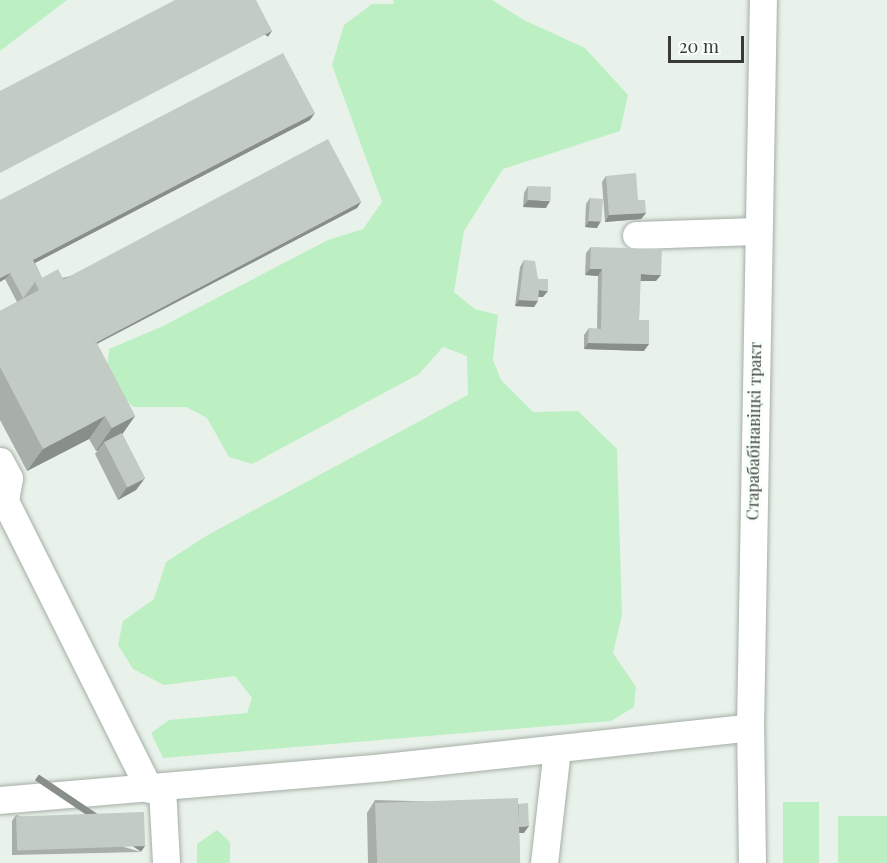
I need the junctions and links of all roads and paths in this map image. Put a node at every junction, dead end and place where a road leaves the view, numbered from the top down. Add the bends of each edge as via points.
1 (763, 0) edge
2 (757, 231) junction
3 (636, 235) dead end
4 (0, 461) edge
5 (2, 503) edge
6 (750, 727) junction
7 (557, 749) junction
8 (156, 788) junction
9 (0, 800) edge
10 (145, 863) edge
11 (165, 863) edge
12 (544, 863) edge
13 (752, 863) edge

1 - 2 street, Старабабінавіцкі тракт
2 - 3 street
2 - 6 street, Старабабінавіцкі тракт
4 - 5 street via 9,478
5 - 8 street
6 - 7 street
6 - 13 street, Старабабінавіцкі тракт
7 - 8 street
7 - 12 street
8 - 9 street
8 - 11 street
10 - 11 street

